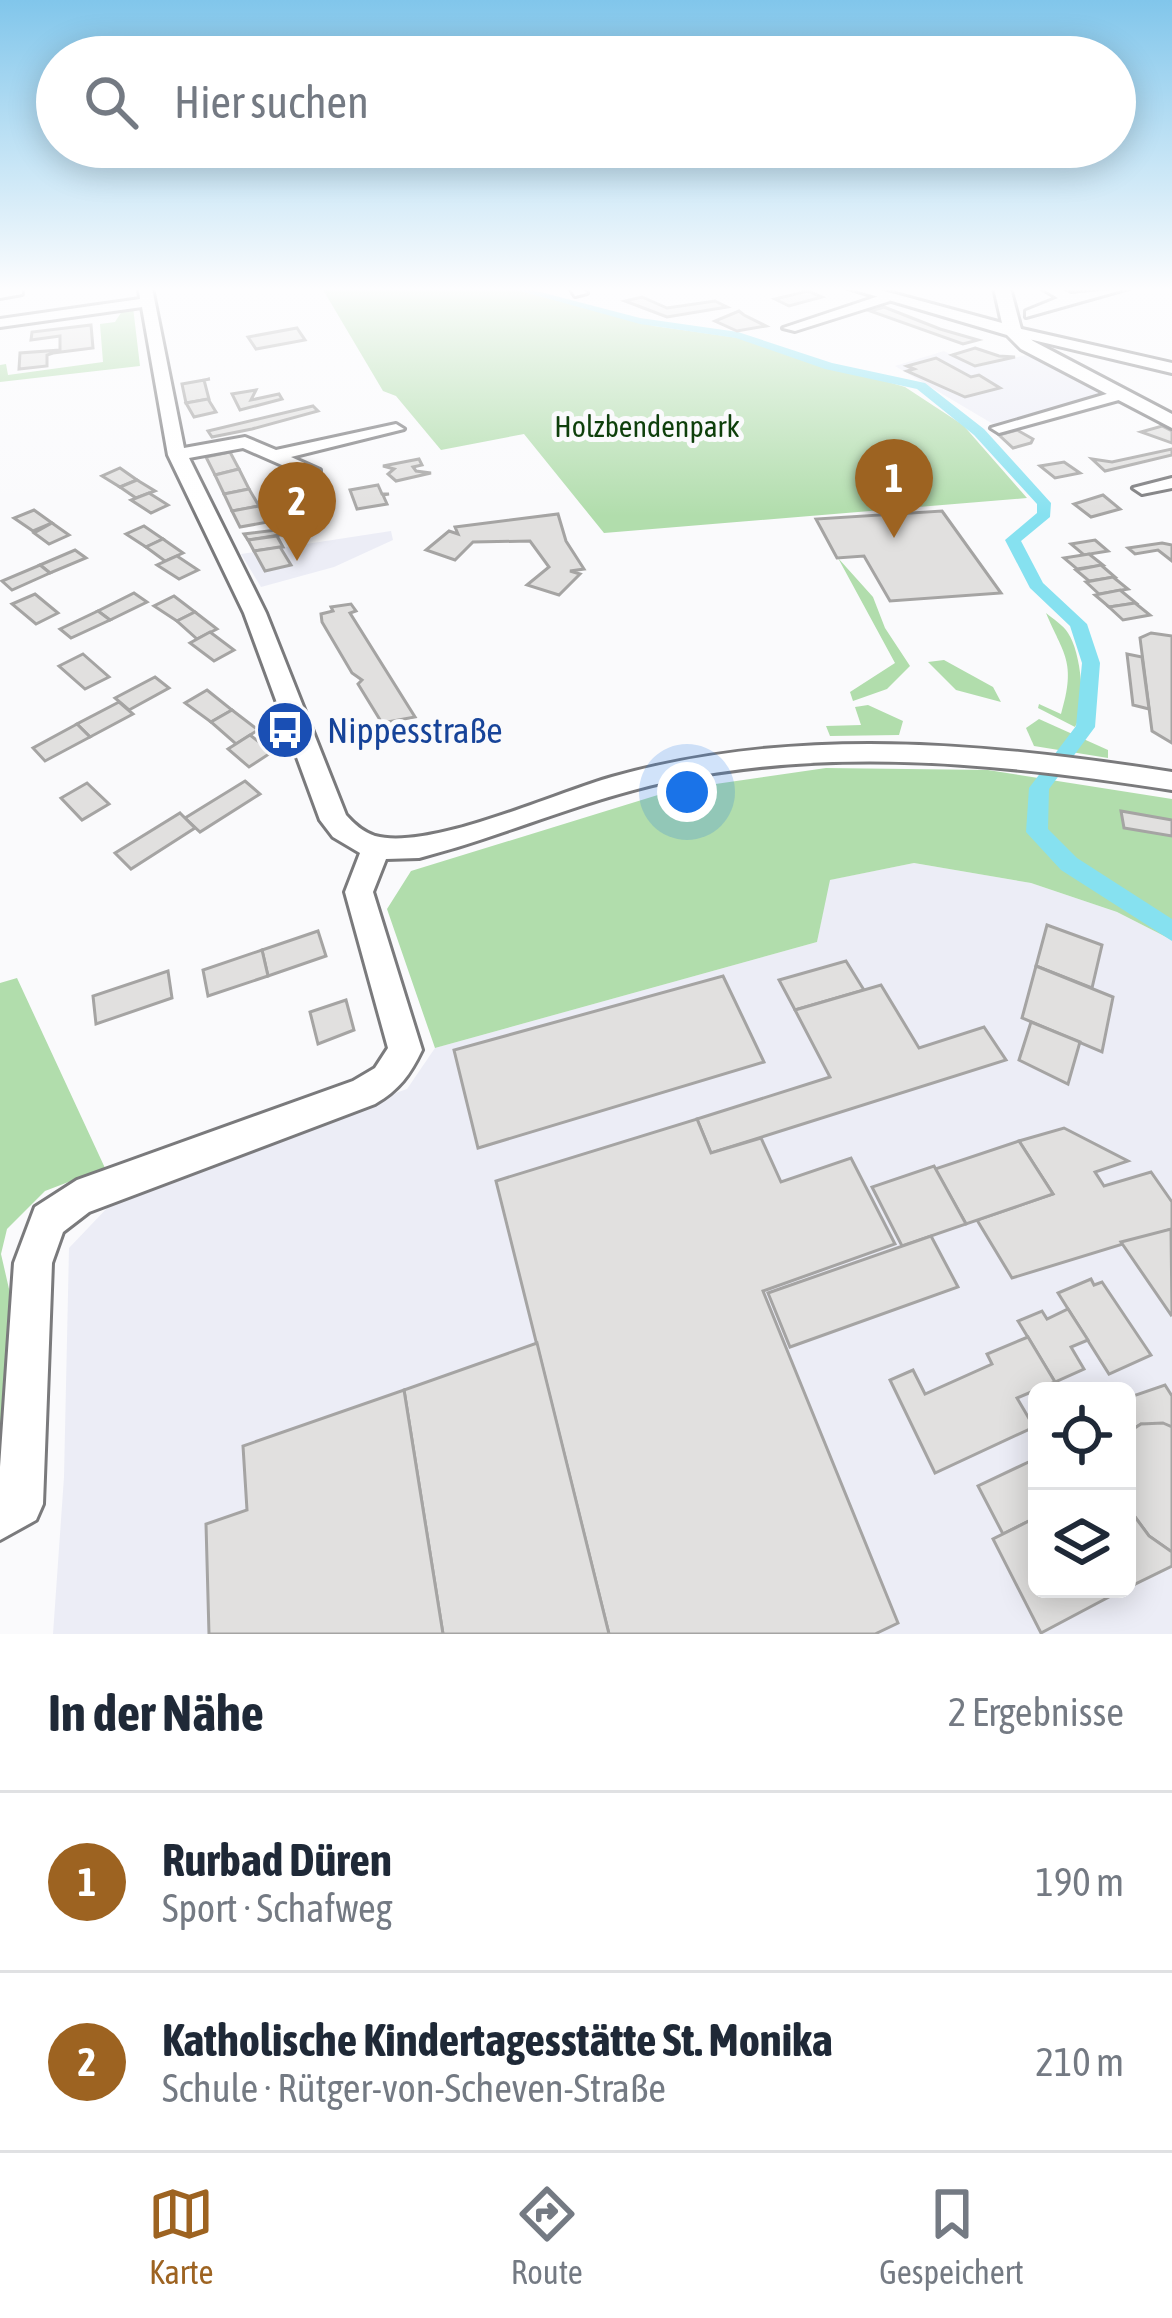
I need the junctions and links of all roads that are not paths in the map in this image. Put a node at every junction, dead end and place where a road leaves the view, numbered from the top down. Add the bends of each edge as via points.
1 (156, 364) edge
2 (1061, 364) edge
3 (1120, 395) junction
4 (1172, 422) edge
5 (999, 428) dead end
6 (396, 429) dead end
7 (178, 455) junction
8 (276, 455) junction
9 (314, 474) dead end
10 (1172, 483) edge
11 (1142, 488) dead end
12 (1172, 781) edge
13 (376, 848) junction
14 (0, 1516) edge

1 - 7 street
2 - 3 main road
3 - 4 main road
3 - 5 street
6 - 8 street
7 - 8 street via 245,442
7 - 13 street via 265,637 334,820
8 - 9 street
10 - 11 street
12 - 13 street via 889,749 750,758 622,784 440,842
13 - 14 street via 358,892 405,1050 387,1079 363,1093 76,1198 47,1220 32,1263 20,1504

